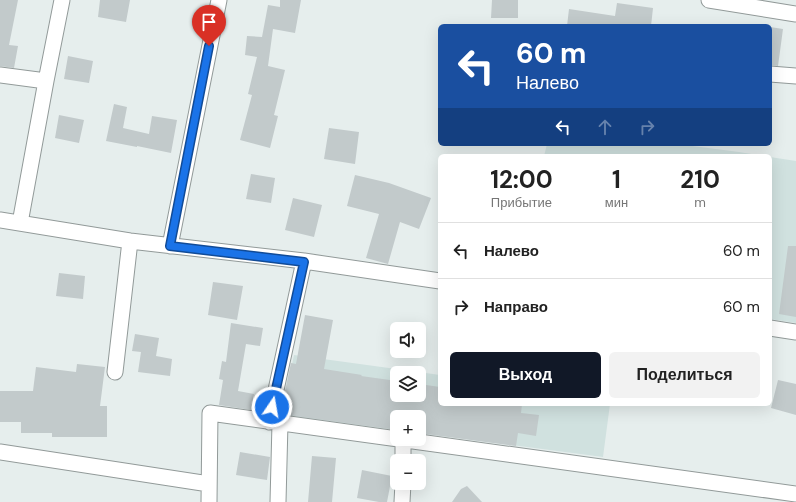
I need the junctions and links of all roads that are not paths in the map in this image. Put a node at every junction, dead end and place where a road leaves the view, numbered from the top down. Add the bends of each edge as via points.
1 (62, 0) edge
2 (218, 0) edge
3 (709, 0) edge
4 (796, 14) edge
5 (772, 74) edge
6 (0, 75) edge
7 (796, 76) edge
8 (46, 81) junction
9 (0, 220) edge
10 (20, 224) junction
11 (130, 241) junction
12 (170, 246) junction
13 (304, 262) junction
14 (438, 281) edge
15 (772, 328) edge
16 (796, 332) edge
17 (115, 372) dead end
18 (275, 422) junction
19 (390, 438) edge
20 (426, 443) edge
21 (0, 452) edge
22 (209, 484) junction
23 (403, 490) edge
24 (790, 496) edge
25 (209, 502) edge
26 (278, 502) edge
27 (402, 502) edge

1 - 8 street
2 - 12 street
3 - 4 street
5 - 7 street
6 - 8 street
8 - 10 street
9 - 10 street
10 - 11 street
11 - 12 street
11 - 17 street
12 - 13 street
13 - 14 street
13 - 18 street
15 - 16 street
18 - 19 street
18 - 22 street via 210,414
18 - 26 street
20 - 24 street
21 - 22 street
22 - 25 street
23 - 27 street

